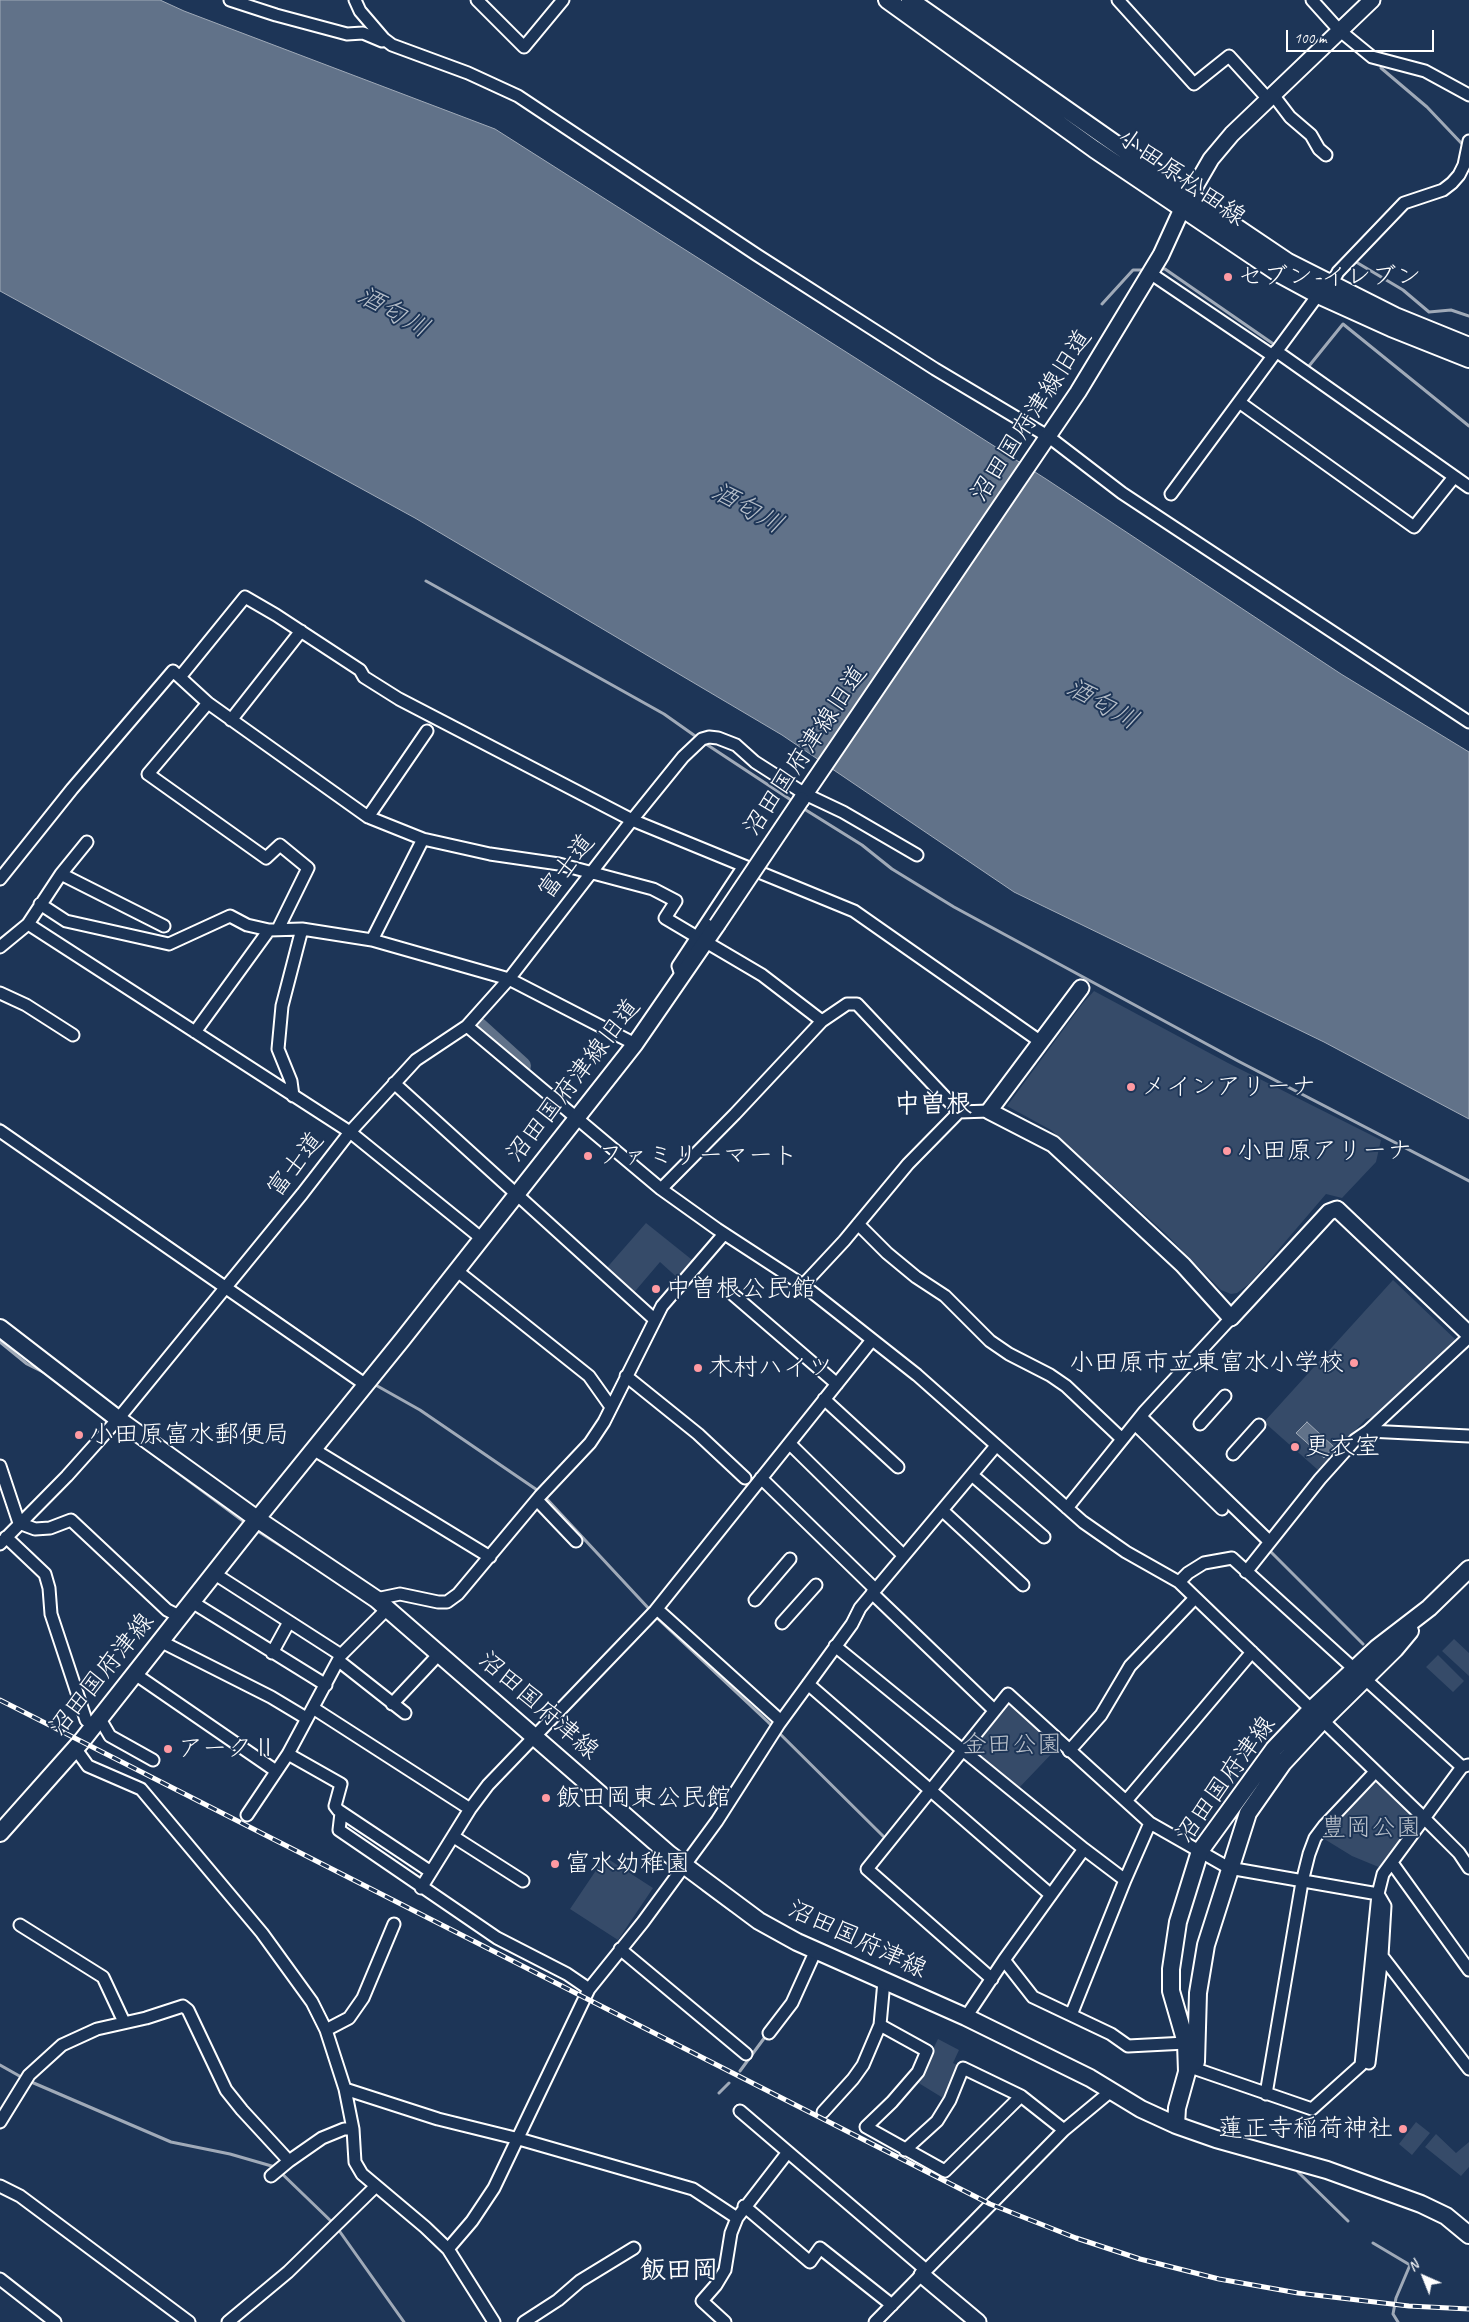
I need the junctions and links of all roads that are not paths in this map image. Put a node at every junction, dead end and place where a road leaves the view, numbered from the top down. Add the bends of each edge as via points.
1 (230, 0) edge
2 (355, 0) edge
3 (477, 0) edge
4 (562, 0) edge
5 (887, 0) edge
6 (910, 0) edge
7 (1118, 0) edge
8 (1312, 0) edge
9 (1372, 0) edge
10 (1339, 30) junction
11 (392, 45) junction
12 (1469, 95) edge
13 (1271, 98) junction
14 (1469, 141) edge
15 (1326, 154) dead end
16 (1186, 203) junction
17 (1150, 273) junction
18 (1325, 290) junction
19 (1469, 346) edge
20 (1274, 354) junction
21 (1469, 359) edge
22 (1239, 402) junction
23 (1049, 437) junction
24 (1454, 477) junction
25 (1469, 487) edge
26 (1171, 494) dead end
27 (301, 631) junction
28 (180, 677) junction
29 (208, 703) junction
30 (231, 720) junction
31 (1469, 722) edge
32 (427, 731) dead end
33 (803, 797) junction
34 (368, 817) junction
35 (632, 820) junction
36 (423, 839) junction
37 (87, 842) dead end
38 (917, 855) dead end
39 (744, 866) junction
40 (61, 874) junction
41 (590, 874) junction
42 (0, 879) edge
43 (40, 904) junction
44 (28, 924) junction
45 (164, 926) dead end
46 (274, 929) junction
47 (302, 929) junction
48 (701, 939) junction
49 (372, 940) junction
50 (0, 947) edge
51 (509, 979) junction
52 (1081, 988) dead end
53 (0, 994) edge
54 (822, 1021) junction
55 (467, 1026) junction
56 (194, 1032) junction
57 (74, 1036) dead end
58 (1041, 1042) junction
59 (635, 1044) junction
60 (394, 1083) junction
61 (293, 1096) junction
62 (989, 1111) junction
63 (959, 1112) junction
64 (576, 1118) junction
65 (0, 1131) edge
66 (350, 1132) junction
67 (661, 1189) junction
68 (516, 1193) junction
69 (858, 1224) junction
70 (724, 1234) junction
71 (481, 1238) junction
72 (456, 1270) junction
73 (228, 1285) junction
74 (803, 1285) junction
75 (730, 1291) dead end
76 (1231, 1318) junction
77 (654, 1319) junction
78 (0, 1328) edge
79 (1469, 1334) edge
80 (872, 1340) junction
81 (626, 1376) junction
82 (369, 1380) junction
83 (837, 1384) junction
84 (1225, 1396) dead end
85 (824, 1399) junction
86 (611, 1408) junction
87 (115, 1423) junction
88 (1139, 1424) junction
89 (1200, 1424) dead end
90 (1259, 1425) dead end
91 (1368, 1431) junction
92 (1469, 1436) edge
93 (1122, 1439) junction
94 (790, 1444) junction
95 (995, 1447) junction
96 (313, 1448) junction
97 (1233, 1454) dead end
98 (0, 1466) edge
99 (898, 1467) dead end
100 (972, 1475) junction
101 (745, 1478) dead end
102 (761, 1478) junction
103 (540, 1496) junction
104 (1067, 1508) junction
105 (1222, 1509) dead end
106 (943, 1511) junction
107 (258, 1519) junction
108 (19, 1523) junction
109 (1044, 1536) dead end
110 (3, 1541) edge
111 (576, 1541) dead end
112 (1270, 1542) junction
113 (903, 1555) junction
114 (490, 1557) junction
115 (790, 1559) dead end
116 (1469, 1569) edge
117 (1246, 1572) junction
118 (215, 1574) junction
119 (1179, 1582) junction
120 (816, 1585) dead end
121 (1023, 1585) dead end
122 (874, 1591) junction
123 (1195, 1598) junction
124 (755, 1600) dead end
125 (192, 1602) junction
126 (382, 1603) junction
127 (1429, 1608) junction
128 (654, 1612) junction
129 (181, 1617) junction
130 (289, 1622) junction
131 (782, 1623) dead end
132 (162, 1642) junction
133 (835, 1646) junction
134 (1252, 1652) junction
135 (272, 1653) junction
136 (440, 1654) junction
137 (340, 1658) junction
138 (135, 1674) junction
139 (1359, 1674) junction
140 (808, 1684) junction
141 (326, 1685) junction
142 (392, 1704) junction
143 (313, 1708) junction
144 (994, 1710) junction
145 (405, 1713) dead end
146 (1317, 1715) junction
147 (306, 1718) junction
148 (97, 1722) junction
149 (777, 1726) junction
150 (535, 1736) junction
151 (75, 1748) junction
152 (963, 1750) junction
153 (1069, 1750) junction
154 (288, 1754) junction
155 (153, 1760) dead end
156 (1466, 1766) edge
157 (276, 1771) junction
158 (1375, 1772) junction
159 (930, 1791) junction
160 (1126, 1801) junction
161 (470, 1809) junction
162 (341, 1813) junction
163 (247, 1815) dead end
164 (1425, 1819) junction
165 (1150, 1822) junction
166 (0, 1833) edge
167 (454, 1837) junction
168 (1084, 1849) junction
169 (1200, 1851) junction
170 (1392, 1863) junction
171 (683, 1866) junction
172 (1229, 1868) junction
173 (1469, 1868) edge
174 (431, 1872) junction
175 (1125, 1880) junction
176 (523, 1881) dead end
177 (1302, 1882) junction
178 (421, 1888) junction
179 (1378, 1894) junction
180 (1051, 1895) junction
181 (20, 1924) dead end
182 (394, 1924) dead end
183 (620, 1949) junction
184 (816, 1950) junction
185 (1382, 1956) junction
186 (1004, 1960) junction
187 (1469, 1970) edge
188 (992, 1979) junction
189 (884, 1981) junction
190 (589, 1989) junction
191 (1071, 2015) junction
192 (966, 2017) junction
193 (124, 2022) junction
194 (880, 2025) junction
195 (326, 2030) junction
196 (769, 2033) dead end
197 (1186, 2043) junction
198 (746, 2054) dead end
199 (1369, 2063) dead end
200 (1468, 2065) edge
201 (1196, 2068) junction
202 (345, 2088) junction
203 (1111, 2091) junction
204 (1266, 2094) junction
205 (1021, 2096) junction
206 (740, 2111) dead end
207 (823, 2112) dead end
208 (0, 2122) edge
209 (1176, 2125) junction
210 (353, 2129) junction
211 (1064, 2130) junction
212 (518, 2139) junction
213 (905, 2150) junction
214 (788, 2152) junction
215 (0, 2186) edge
216 (376, 2186) junction
217 (744, 2206) junction
218 (737, 2218) junction
219 (1469, 2235) edge
220 (634, 2248) dead end
221 (448, 2249) junction
222 (924, 2272) junction
223 (0, 2279) edge
224 (892, 2304) junction
225 (55, 2322) edge
226 (189, 2322) edge
227 (228, 2322) edge
228 (494, 2322) edge
229 (524, 2322) edge
230 (726, 2322) edge
231 (875, 2322) edge
232 (978, 2322) edge

1 - 11 street via 346,34 363,33
2 - 11 street via 374,29
3 - 4 street via 524,47
5 - 16 main road, 小田原松田線
6 - 16 main road, 小田原松田線
7 - 13 street via 1194,84 1229,56
8 - 10 street
9 - 10 street, 沼田国府津線旧道
10 - 12 street via 1372,57 1425,71
10 - 13 street, 沼田国府津線旧道
11 - 23 street via 468,73 518,96 749,250 935,369
13 - 15 street via 1311,135
13 - 16 street, 沼田国府津線旧道 via 1232,134 1211,159
14 - 18 street via 1464,164 1452,183 1443,190 1404,203
16 - 17 street, 沼田国府津線旧道
16 - 18 main road, 小田原松田線 via 1281,276
17 - 20 street
17 - 23 street, 沼田国府津線旧道
18 - 19 main road, 小田原松田線
18 - 20 street
18 - 21 main road, 小田原松田線
20 - 22 street
20 - 24 street
22 - 24 street via 1414,526
22 - 26 street
23 - 31 street via 1122,493
23 - 33 street, 沼田国府津線旧道
24 - 25 street
27 - 28 street via 245,597
27 - 30 street
27 - 35 street via 399,699
28 - 29 street
28 - 42 street via 173,670
29 - 30 street
29 - 46 street via 148,774 266,858 280,845 308,868
30 - 34 street
32 - 34 street
33 - 35 street, 富士道 via 736,745 709,737 687,753
33 - 38 street via 843,812
33 - 48 street, 沼田国府津線旧道, bridge via 717,925
34 - 36 street
35 - 39 street
35 - 41 street, 富士道
36 - 41 street via 490,854 559,864
36 - 49 street
37 - 40 street
39 - 48 street
39 - 58 street via 854,911
40 - 43 street
40 - 45 street
41 - 48 street via 652,889 676,901 665,918
41 - 51 street, 富士道
43 - 44 street
43 - 46 street via 66,921 168,944 230,916 247,924
44 - 50 street
44 - 56 street
46 - 47 street
46 - 56 street
47 - 49 street
47 - 61 street via 282,1006 278,1049 291,1080
48 - 54 street via 762,975
48 - 59 street, 沼田国府津線旧道 via 682,978
49 - 51 street
51 - 55 street, 富士道
51 - 59 street
52 - 58 street
53 - 57 street via 26,1005
54 - 63 street via 847,1004 857,1004
54 - 67 street
55 - 60 street, 富士道 via 416,1060
55 - 64 street
56 - 61 street
58 - 62 street
59 - 64 street, 沼田国府津線旧道
60 - 66 street, 富士道
60 - 68 street
61 - 66 street
62 - 63 street
62 - 76 street via 1054,1144 1183,1265
63 - 69 street via 908,1164
64 - 67 street
64 - 68 street, 沼田国府津線旧道
65 - 73 street
66 - 71 street
66 - 73 street, 富士道
67 - 70 street
68 - 71 street, 沼田国府津線旧道
68 - 77 street
69 - 74 street
69 - 93 street via 887,1254 945,1296 990,1341 1066,1386
70 - 74 street
70 - 77 street
71 - 72 street, 沼田国府津線旧道
72 - 82 street, 沼田国府津線旧道
72 - 86 street via 589,1376
73 - 82 street
73 - 87 street, 富士道
74 - 80 street
75 - 83 street
76 - 79 street via 1329,1212 1337,1209
76 - 88 street
77 - 81 street
78 - 87 main road
79 - 91 street
80 - 83 street
80 - 95 street
81 - 86 street
81 - 101 street via 698,1434
82 - 96 street, 沼田国府津線旧道
83 - 85 street
84 - 89 street
85 - 94 street
85 - 99 street
86 - 103 street via 590,1443
87 - 107 main road
87 - 108 street, 富士道
88 - 93 street
88 - 105 street
88 - 112 street
90 - 97 street
91 - 92 street
91 - 112 street via 1355,1440 1320,1479
93 - 104 street via 1091,1484
94 - 102 street
94 - 113 street
95 - 100 street
95 - 104 street
96 - 107 street, 沼田国府津線旧道
96 - 114 street
98 - 108 street
100 - 106 street
100 - 109 street
102 - 122 street
102 - 128 street
103 - 111 street
103 - 114 street
104 - 119 street via 1126,1552
106 - 113 street
106 - 121 street
107 - 118 main road, 沼田国府津線
107 - 126 main road, 沼田国府津線
108 - 110 street, 富士道
108 - 129 street via 34,1528 50,1528 71,1520 167,1610
110 - 148 street via 45,1574 54,1623 86,1720
112 - 117 street
113 - 122 street
114 - 126 street via 458,1594 446,1602 400,1594
115 - 124 street
116 - 127 main road, 沼田国府津線
117 - 119 street via 1232,1558 1204,1564
117 - 139 street
118 - 125 main road, 沼田国府津線
118 - 130 street
119 - 123 street
120 - 131 street
122 - 133 street
122 - 144 street
123 - 134 street
123 - 153 street via 1130,1666 1100,1715
125 - 129 main road, 沼田国府津線
125 - 135 street
126 - 136 main road, 沼田国府津線
126 - 137 street
127 - 139 main road, 沼田国府津線 via 1395,1649
127 - 139 main road, 沼田国府津線 via 1373,1643
128 - 149 street
128 - 150 street
129 - 132 main road, 沼田国府津線
130 - 135 street
130 - 137 street
132 - 138 main road, 沼田国府津線
132 - 147 street via 271,1696
133 - 140 street
133 - 152 street
134 - 146 street
134 - 160 street
135 - 141 street
136 - 142 street
136 - 150 main road, 沼田国府津線
137 - 141 street
137 - 142 street
138 - 148 main road, 沼田国府津線
138 - 157 street
139 - 146 main road, 沼田国府津線
139 - 156 street
140 - 149 street
140 - 159 street
141 - 143 street
142 - 145 street
143 - 147 street
143 - 161 street
144 - 152 street
144 - 153 street via 1008,1694
146 - 158 street
146 - 169 main road, 沼田国府津線 via 1274,1749
146 - 172 main road, 沼田国府津線 via 1248,1813
147 - 154 street
148 - 151 main road, 沼田国府津線
148 - 155 street via 110,1736
149 - 171 street via 717,1821
150 - 161 street via 488,1785
150 - 171 main road, 沼田国府津線
151 - 166 main road, 沼田国府津線
151 - 195 street via 88,1766 141,1788 262,1933 312,2002
152 - 159 street
152 - 168 street
153 - 160 street
154 - 157 street
154 - 162 street via 340,1784 335,1806
156 - 164 street
157 - 163 street
158 - 164 street
158 - 177 street via 1315,1838
159 - 180 street
159 - 188 street via 866,1870
160 - 165 street
161 - 167 street
162 - 174 street
162 - 178 street via 339,1830
164 - 170 street
164 - 173 street via 1459,1853
165 - 169 street
165 - 175 street
167 - 174 street
167 - 176 street
168 - 175 street
168 - 180 street
169 - 172 street
169 - 197 main road, 沼田国府津線 via 1178,1922 1171,1969 1171,1991
170 - 179 street via 1383,1874
170 - 187 street
171 - 183 street
171 - 184 main road, 沼田国府津線 via 760,1921
172 - 177 street
172 - 201 main road, 沼田国府津線 via 1206,1945 1198,1993
174 - 178 street
175 - 191 street
177 - 179 street
177 - 204 street
178 - 190 street via 497,1938
179 - 185 street via 1385,1906
179 - 204 street via 1361,2065 1312,2109
180 - 186 street
181 - 193 street via 103,1977
182 - 195 street via 363,1998 349,2018
183 - 190 street
183 - 198 street
184 - 189 main road, 沼田国府津線
184 - 196 street via 792,2003
185 - 199 street
185 - 200 street
186 - 188 street
186 - 191 street via 1034,1997
188 - 192 street
189 - 192 main road, 沼田国府津線
189 - 194 street
190 - 212 street
191 - 197 street via 1128,2046
192 - 203 main road, 沼田国府津線
193 - 208 street via 97,2029 62,2045 29,2075
193 - 210 street via 183,2006 188,2010 226,2090 279,2169 322,2138 344,2129
194 - 207 street via 863,2064
194 - 213 street via 927,2051 918,2072 866,2127
195 - 202 street
197 - 209 main road, 沼田国府津線 via 1187,2072
201 - 204 street
201 - 209 main road, 沼田国府津線 via 1195,2088 1187,2111
202 - 210 street
202 - 212 street via 438,2119
203 - 209 main road, 沼田国府津線
203 - 211 street
205 - 211 street
205 - 213 street via 945,2170
205 - 213 street via 963,2068 938,2121
206 - 214 street
209 - 219 main road via 1326,2170 1421,2204 1446,2216
210 - 216 street via 355,2162 362,2174
211 - 222 street
212 - 218 street via 693,2189
212 - 221 street via 494,2188
214 - 217 street
214 - 222 street
215 - 226 street via 20,2196
216 - 221 street
216 - 227 street via 288,2272
217 - 218 street
217 - 224 street via 810,2262 820,2248
218 - 230 street via 725,2270 702,2301
220 - 229 street via 580,2280 558,2300
221 - 228 street
222 - 224 street
222 - 232 street
223 - 225 street
224 - 231 street

